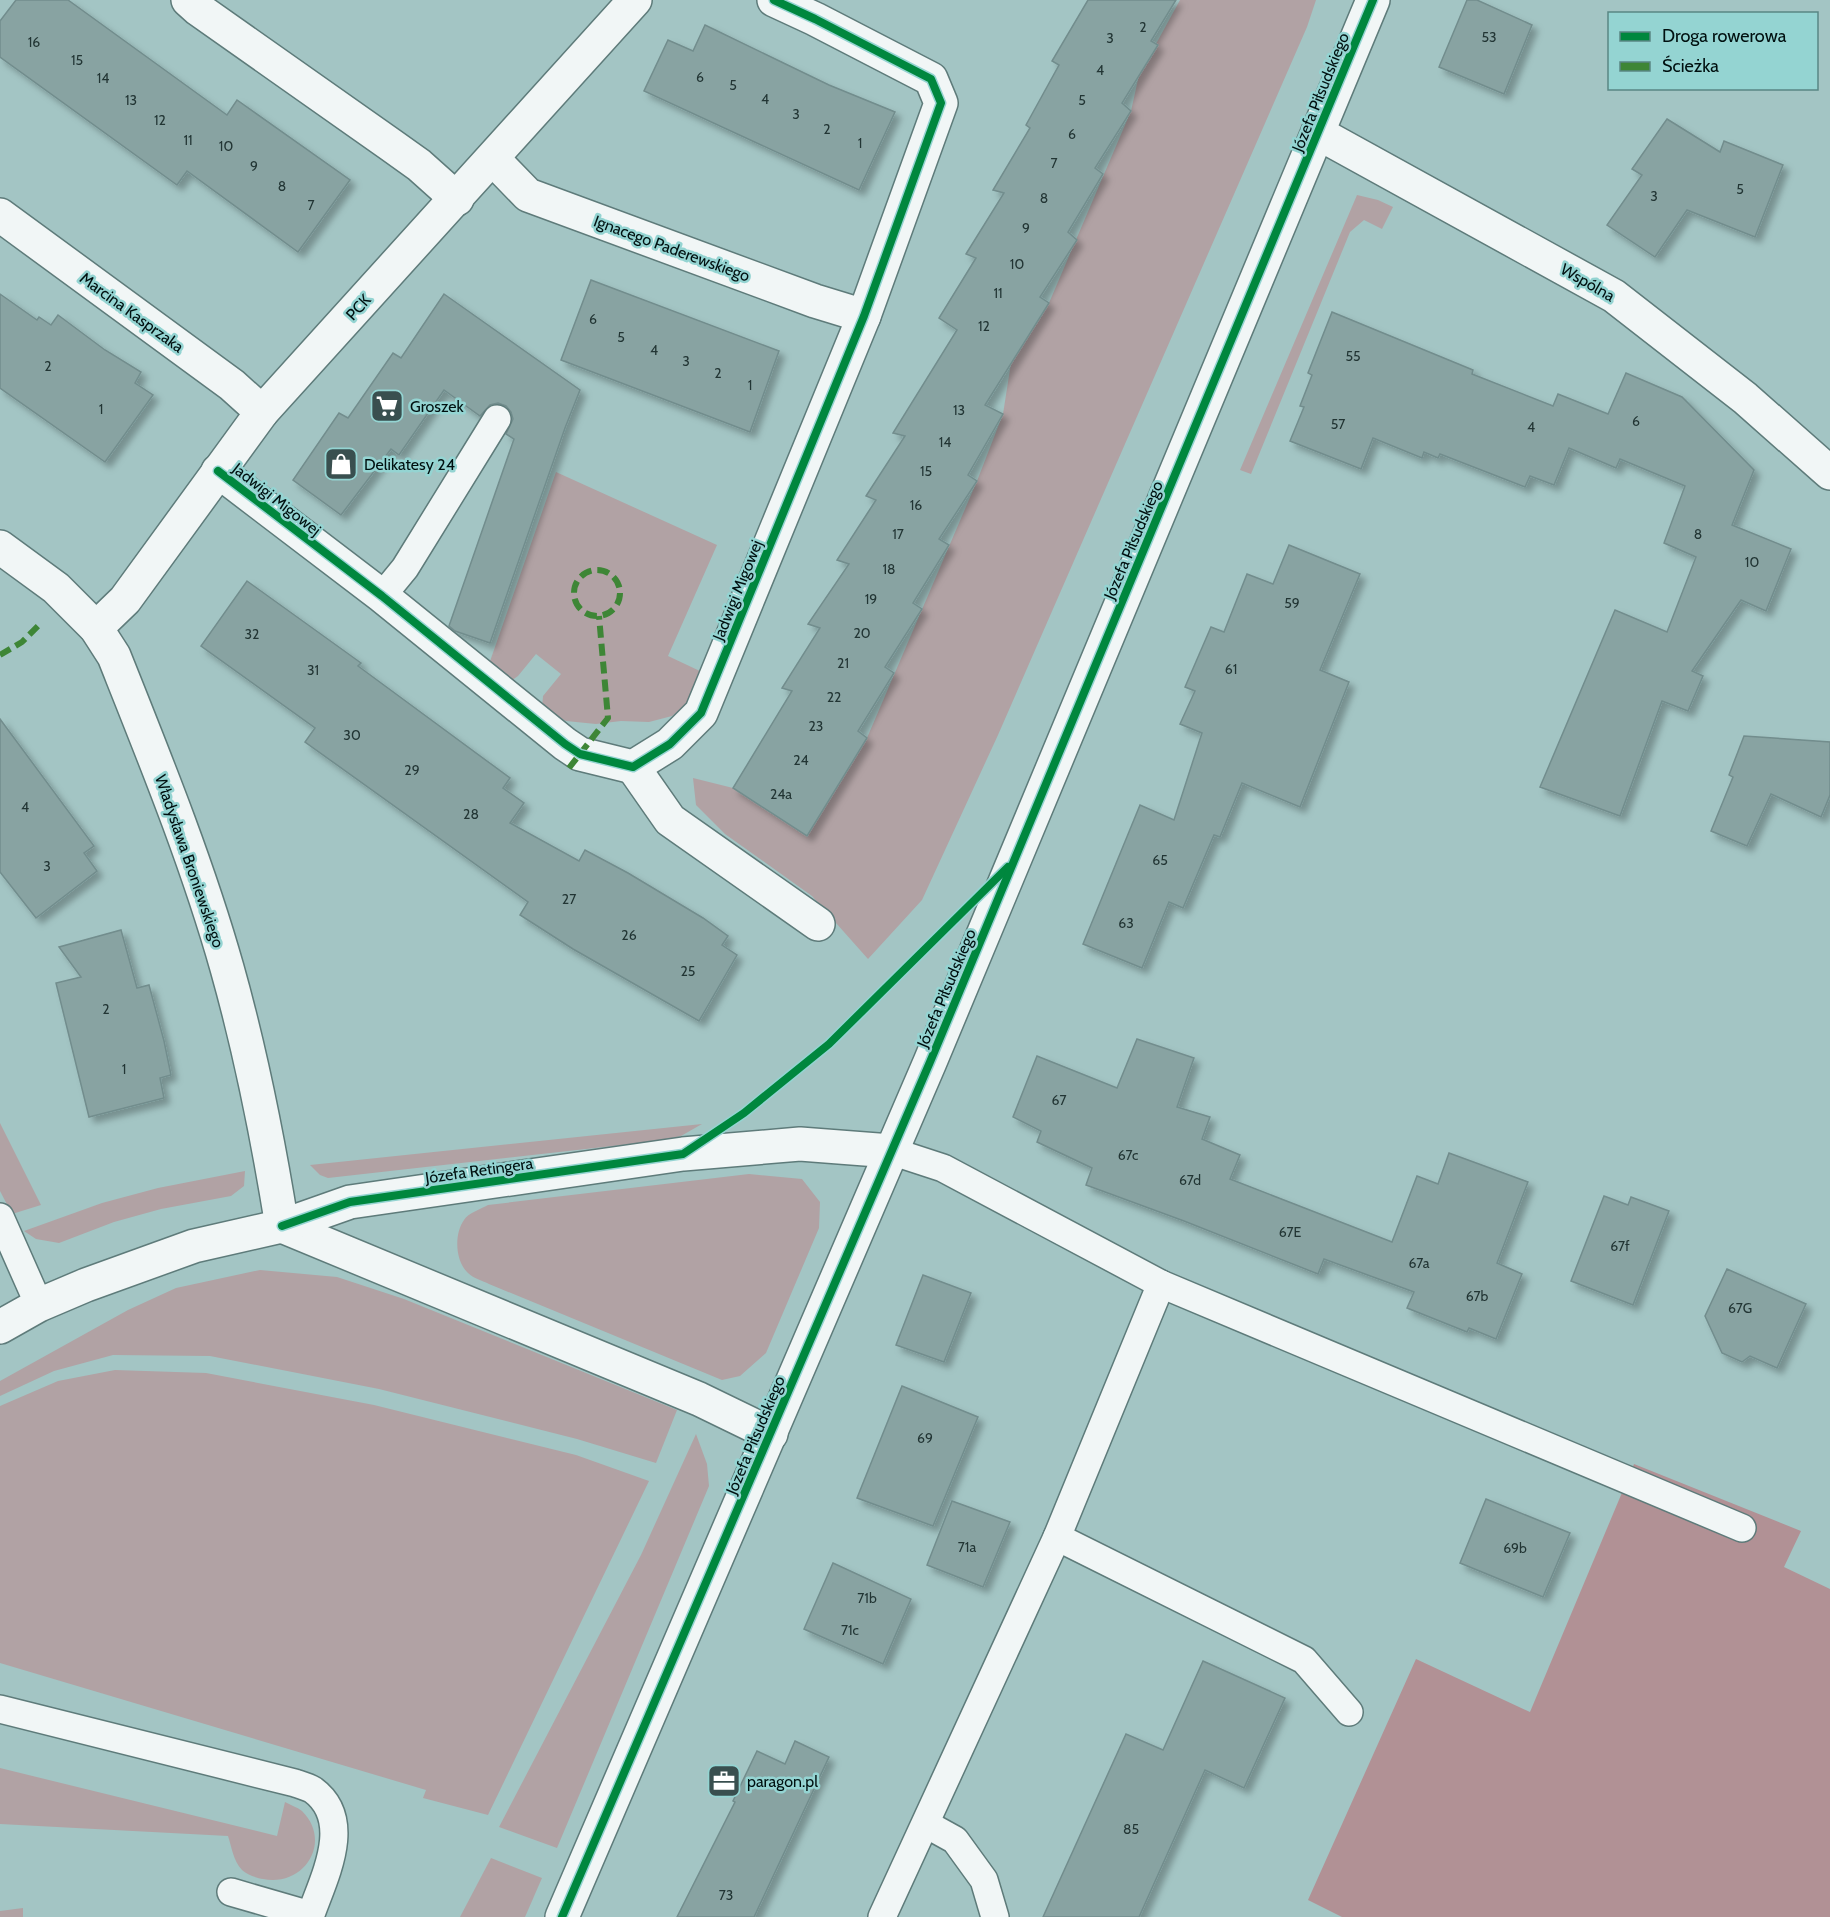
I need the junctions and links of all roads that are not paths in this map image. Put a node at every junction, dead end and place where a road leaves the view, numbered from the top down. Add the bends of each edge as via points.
1 (188, 0) edge
2 (635, 0) edge
3 (774, 0) edge
4 (1373, 0) edge
5 (1318, 133) junction
6 (493, 159) junction
7 (457, 199) junction
8 (0, 215) edge
9 (864, 316) junction
10 (262, 412) junction
11 (497, 419) dead end
12 (218, 471) junction
13 (1830, 473) edge
14 (0, 547) edge
15 (382, 596) junction
16 (96, 628) junction
17 (633, 767) junction
18 (818, 924) dead end
19 (891, 1151) junction
20 (0, 1217) edge
21 (282, 1226) junction
22 (1161, 1284) junction
23 (39, 1305) junction
24 (0, 1327) edge
25 (771, 1434) junction
26 (1742, 1528) dead end
27 (1057, 1537) junction
28 (0, 1709) edge
29 (1349, 1712) dead end
30 (926, 1824) junction
31 (231, 1892) dead end
32 (310, 1916) edge
33 (562, 1917) edge
34 (882, 1917) edge
35 (995, 1917) edge

1 - 7 street via 419,165
2 - 6 street, PCK
3 - 9 street, Jadwigi Migowej via 931,79 941,103
4 - 5 street, Józefa Piłsudskiego
5 - 13 street, Wspólna via 1614,296 1745,398
5 - 19 street, Józefa Piłsudskiego
6 - 7 street, PCK
6 - 9 street, Ignacego Paderewskiego via 528,195
7 - 10 street, PCK
8 - 10 street, Marcina Kasprzaka via 232,385
9 - 17 street, Jadwigi Migowej via 701,713 670,744
10 - 12 street, PCK
11 - 15 lane via 405,568
12 - 15 street, Jadwigi Migowej
12 - 16 street, PCK via 125,600
14 - 16 street, Władysława Broniewskiego via 56,588
15 - 17 street, Jadwigi Migowej via 580,754
16 - 21 street, Władysława Broniewskiego via 114,656 187,844 227,968 272,1159
17 - 18 street via 670,820
19 - 21 street, Józefa Retingera via 800,1144 683,1154 350,1202
19 - 22 lane via 943,1168
19 - 25 street, Józefa Piłsudskiego
20 - 23 lane
21 - 23 street, Józefa Retingera via 194,1246
21 - 25 street via 699,1399
22 - 26 lane
22 - 27 lane
23 - 24 street, Józefa Retingera
25 - 33 street, Józefa Piłsudskiego
27 - 29 lane via 1304,1660
27 - 30 lane
28 - 32 lane via 313,1790 328,1808 334,1825 334,1845
30 - 34 lane
30 - 35 lane via 955,1840 984,1880
31 - 32 lane

